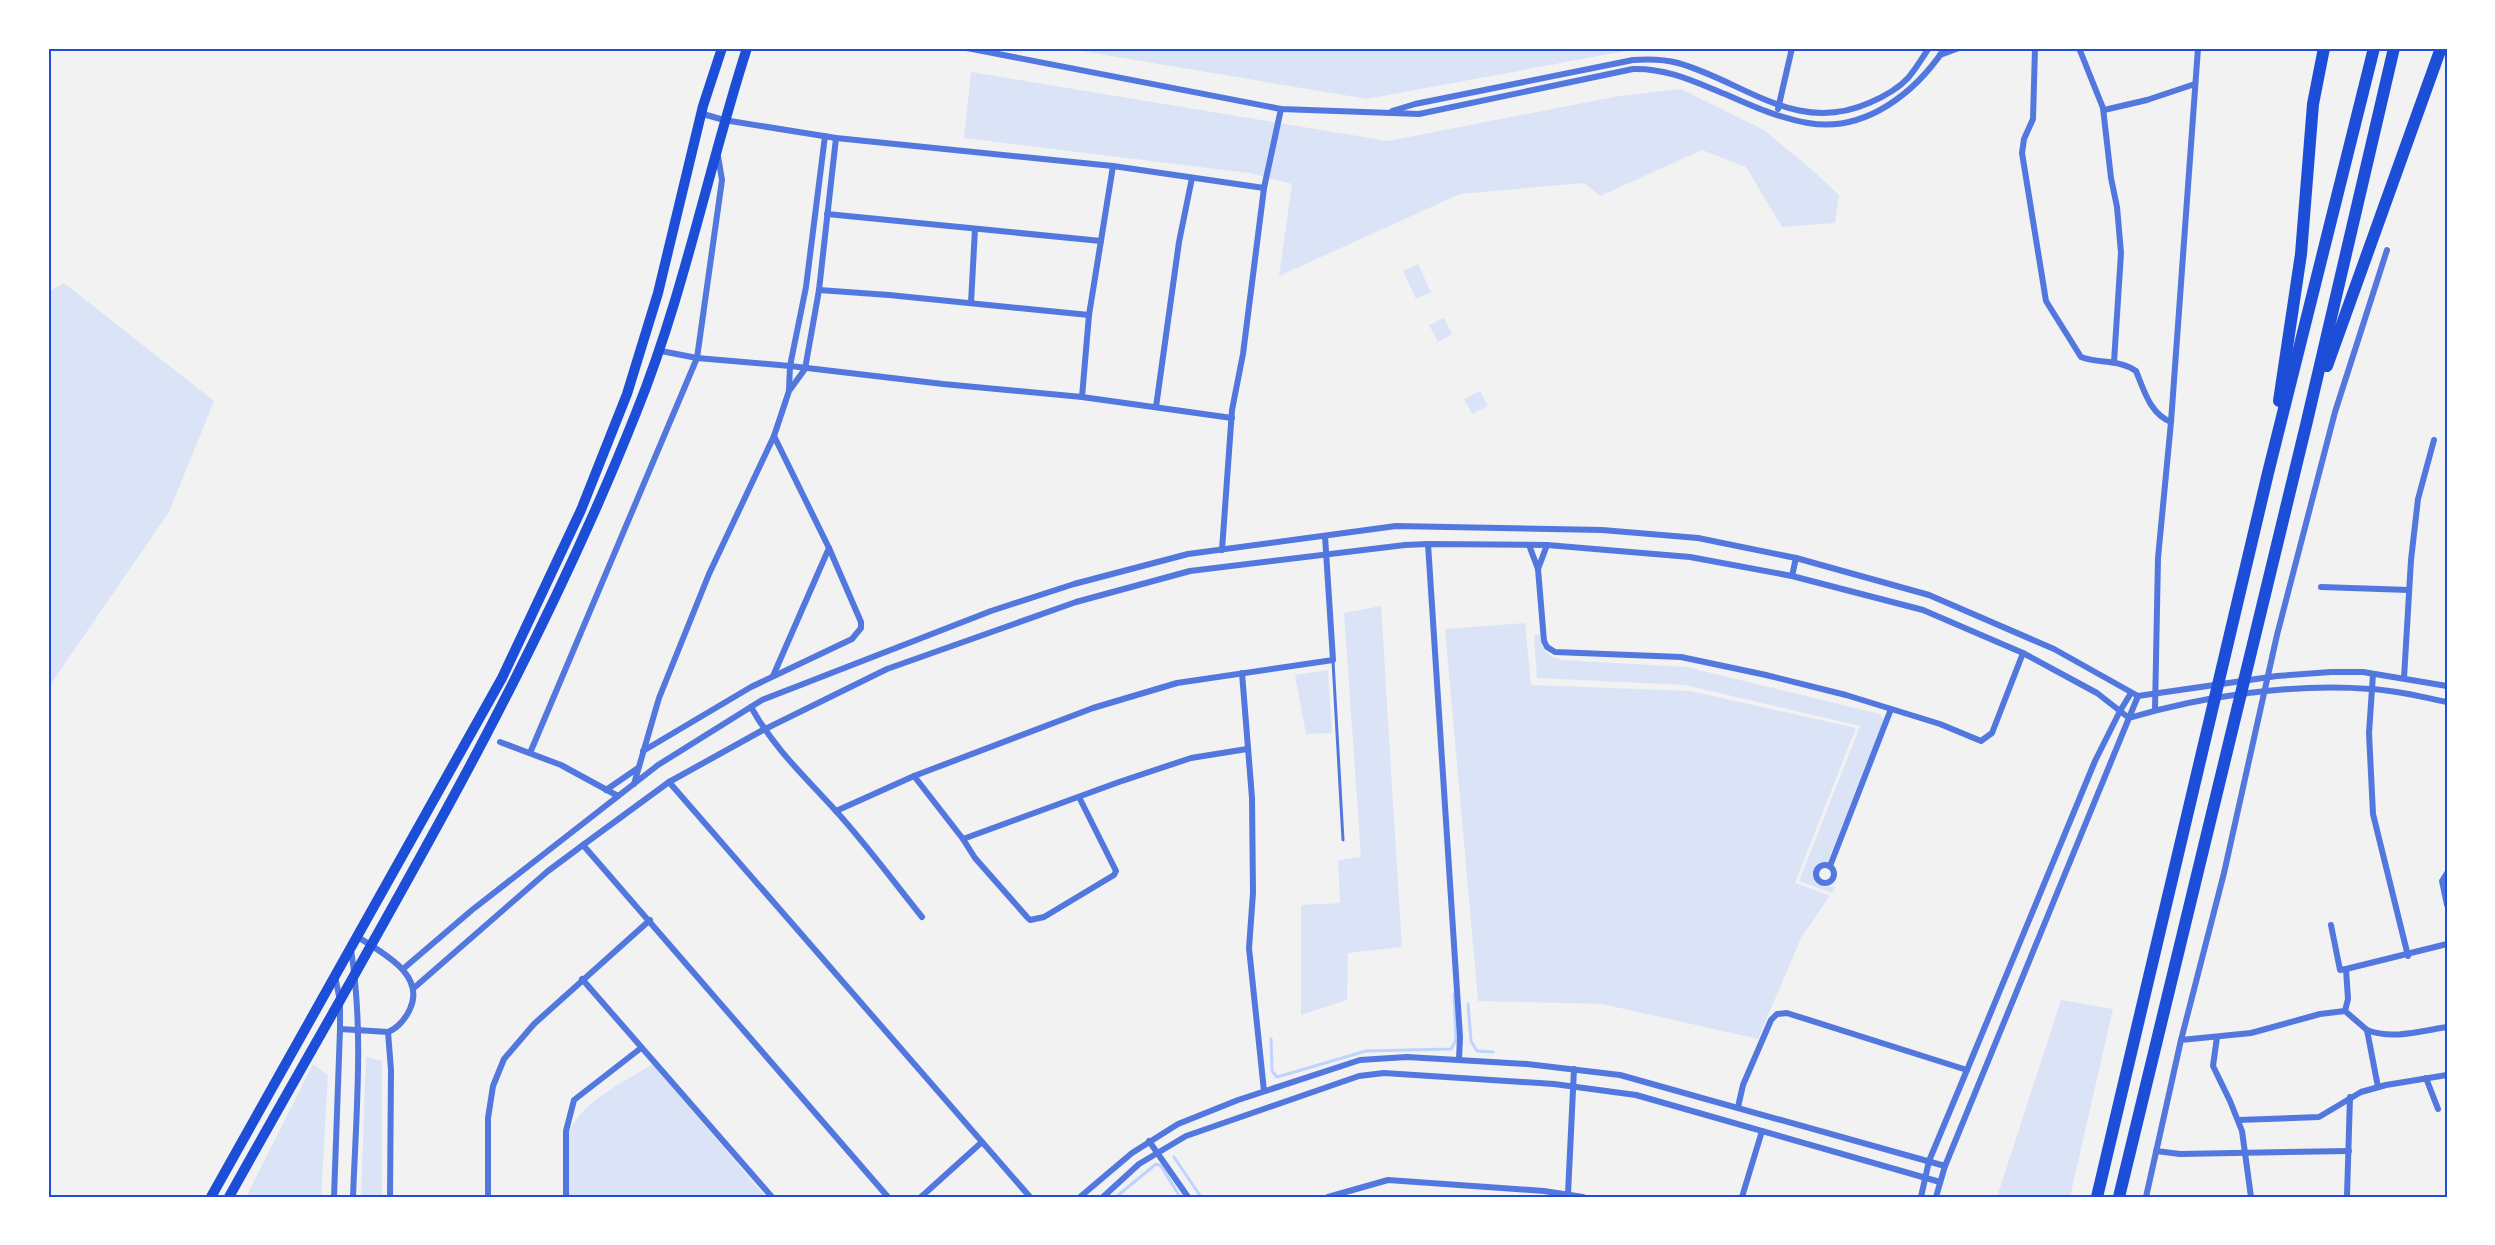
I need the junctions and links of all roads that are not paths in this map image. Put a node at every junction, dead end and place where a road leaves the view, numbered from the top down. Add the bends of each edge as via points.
1 (722, 48) edge
2 (747, 48) edge
3 (967, 48) edge
4 (1792, 48) edge
5 (1929, 48) edge
6 (1945, 48) edge
7 (1959, 48) edge
8 (2035, 48) edge
9 (2079, 48) edge
10 (2198, 48) edge
11 (2324, 48) edge
12 (2374, 48) edge
13 (2394, 48) edge
14 (2441, 48) edge
15 (1940, 55) junction
16 (2195, 84) junction
17 (1779, 106) junction
18 (1281, 108) junction
19 (2104, 110) junction
20 (1386, 113) junction
21 (703, 114) junction
22 (1775, 115) junction
23 (724, 120) junction
24 (825, 136) junction
25 (836, 138) junction
26 (717, 147) junction
27 (1113, 166) junction
28 (1192, 178) junction
29 (1264, 188) junction
30 (827, 214) junction
31 (975, 229) junction
32 (1101, 241) junction
33 (2387, 250) dead end
34 (819, 290) junction
35 (971, 303) junction
36 (1089, 315) junction
37 (661, 351) junction
38 (696, 358) junction
39 (2114, 362) junction
40 (790, 366) junction
41 (805, 369) junction
42 (789, 391) junction
43 (1082, 397) junction
44 (1156, 406) junction
45 (1232, 418) junction
46 (2307, 421) junction
47 (2171, 422) junction
48 (774, 436) junction
49 (2434, 440) dead end
50 (2268, 473) junction
51 (1325, 536) junction
52 (1428, 544) junction
53 (1529, 545) junction
54 (1547, 545) junction
55 (829, 548) junction
56 (1222, 550) junction
57 (1327, 555) junction
58 (1796, 558) junction
59 (1538, 569) junction
60 (1792, 576) junction
61 (2321, 587) dead end
62 (2409, 590) junction
63 (2023, 653) junction
64 (1333, 660) junction
65 (1242, 673) junction
66 (2373, 674) junction
67 (772, 677) junction
68 (2404, 678) junction
69 (2447, 686) edge
70 (2372, 689) junction
71 (2131, 693) junction
72 (2156, 694) junction
73 (2138, 696) junction
74 (2447, 702) edge
75 (751, 707) junction
76 (1891, 709) junction
77 (2155, 710) junction
78 (2120, 711) junction
79 (2129, 718) junction
80 (763, 730) junction
81 (500, 742) dead end
82 (1247, 749) junction
83 (643, 751) junction
84 (530, 753) junction
85 (638, 768) junction
86 (914, 776) junction
87 (669, 782) junction
88 (634, 784) junction
89 (606, 790) junction
90 (618, 796) junction
91 (1079, 797) junction
92 (836, 811) junction
93 (963, 839) junction
94 (1343, 840) dead end
95 (583, 845) junction
96 (1830, 866) dead end
97 (2447, 873) edge
98 (2447, 905) edge
99 (922, 917) dead end
100 (650, 920) junction
101 (2331, 925) dead end
102 (358, 937) junction
103 (2447, 944) edge
104 (370, 945) junction
105 (351, 950) junction
106 (2408, 956) junction
107 (404, 969) junction
108 (2346, 969) junction
109 (355, 975) junction
110 (335, 976) junction
111 (582, 979) junction
112 (415, 987) junction
113 (340, 1001) junction
114 (2345, 1011) junction
115 (2447, 1027) edge
116 (340, 1029) junction
117 (358, 1030) junction
118 (2367, 1030) junction
119 (388, 1032) junction
120 (2217, 1037) junction
121 (2181, 1040) junction
122 (641, 1048) junction
123 (1460, 1059) junction
124 (1574, 1070) junction
125 (1967, 1070) junction
126 (2447, 1075) edge
127 (2426, 1078) junction
128 (1573, 1086) junction
129 (2378, 1087) junction
130 (1264, 1091) junction
131 (2350, 1097) junction
132 (1738, 1107) junction
133 (2438, 1109) dead end
134 (2238, 1120) junction
135 (1762, 1131) junction
136 (1149, 1141) junction
137 (982, 1142) junction
138 (2156, 1151) junction
139 (2349, 1151) junction
140 (2246, 1152) junction
141 (1157, 1153) junction
142 (1929, 1161) junction
143 (1946, 1166) junction
144 (1926, 1179) junction
145 (1940, 1182) junction
146 (1568, 1194) junction
147 (2347, 1196) edge
148 (211, 1197) edge
149 (229, 1197) edge
150 (334, 1197) edge
151 (353, 1197) edge
152 (390, 1197) edge
153 (488, 1197) edge
154 (566, 1197) edge
155 (772, 1197) edge
156 (888, 1197) edge
157 (921, 1197) edge
158 (1030, 1197) edge
159 (1080, 1197) edge
160 (1103, 1197) edge
161 (1188, 1197) edge
162 (1328, 1197) edge
163 (1583, 1197) edge
164 (1742, 1197) edge
165 (1921, 1197) edge
166 (1936, 1197) edge
167 (2097, 1197) edge
168 (2119, 1197) edge
169 (2146, 1197) edge
170 (2251, 1197) edge

1 - 21 highway
2 - 23 highway
3 - 18 street
4 - 17 street
5 - 17 street via 1908,78 1859,108 1812,114
6 - 15 street
7 - 15 street
8 - 39 street via 2032,119 2022,153 2042,287 2046,301 2080,357
9 - 19 street
10 - 16 street
11 - 50 highway via 2313,104 2301,254
12 - 50 highway
13 - 46 highway
14 - 46 highway
15 - 22 street via 1904,96 1872,114 1834,124
16 - 19 street
16 - 47 street
17 - 20 street via 1681,64 1652,59 1438,99
17 - 22 street
18 - 20 street
18 - 29 street
19 - 39 street via 2121,253
20 - 22 street via 1419,114 1633,69 1650,69 1679,75
21 - 23 street
21 - 102 highway via 658,293 627,394 596,476 502,678
23 - 24 street
23 - 26 highway
24 - 25 street
24 - 40 street via 806,287
25 - 27 street
25 - 30 street
26 - 37 highway
26 - 38 street via 722,180
27 - 28 street
27 - 32 street
28 - 29 street
28 - 44 street
29 - 45 street
30 - 31 street
30 - 34 street
31 - 32 street
31 - 35 street
32 - 36 street
33 - 121 street via 2335,412
34 - 35 street
34 - 41 street
35 - 36 street
36 - 43 street
37 - 38 street
37 - 104 highway via 604,492 508,696
38 - 40 street
38 - 84 street
39 - 47 street via 2136,371 2155,411
40 - 41 street
40 - 42 street
41 - 42 street
41 - 43 street
42 - 48 street
43 - 44 street
44 - 45 street
45 - 56 street
46 - 168 highway
47 - 72 street via 2157,574
48 - 55 street
48 - 83 street via 709,574 659,698
49 - 62 street via 2418,499
50 - 167 highway
51 - 56 street
51 - 57 street
51 - 58 street via 1396,526 1602,530 1698,538
52 - 53 street
52 - 57 street
52 - 123 street
53 - 54 street
53 - 59 street
54 - 59 street
54 - 60 street via 1690,557
55 - 67 street
55 - 67 street via 861,628 852,639
56 - 75 street via 1074,584 991,611
57 - 64 street
57 - 80 street via 1190,571 1076,602 887,669
58 - 60 street
58 - 71 street via 1929,595 2054,649
59 - 76 street via 1544,641 1555,652 1681,657
60 - 63 street via 1923,610
61 - 62 street
62 - 68 street
63 - 76 street via 1992,733 1985,740 1975,740
63 - 78 street via 2097,693
64 - 65 street
64 - 94 lane
65 - 82 street
65 - 86 street via 1177,682 1103,705
66 - 68 street
66 - 70 street
66 - 72 street via 2277,675
67 - 83 street
68 - 69 street
70 - 74 street
70 - 77 street via 2273,691
70 - 106 street via 2369,733 2373,814
71 - 73 street
71 - 78 street
72 - 73 street
72 - 77 street
73 - 79 street
75 - 80 street
75 - 88 street
76 - 96 street
77 - 79 street
78 - 79 street
78 - 125 street via 2095,761
79 - 143 street
80 - 87 street
80 - 92 street
81 - 84 street
82 - 91 street via 1191,758
82 - 130 street via 1253,893 1249,948
83 - 85 street
84 - 89 street
85 - 88 street
85 - 89 street
86 - 92 street
86 - 93 street
87 - 95 street
87 - 137 street
88 - 90 street
89 - 90 street
90 - 107 street via 472,910
91 - 93 street
91 - 93 street via 1116,872 1036,920 1023,914
92 - 99 street
95 - 100 street
95 - 112 street
97 - 98 street via 2442,881
100 - 111 street
100 - 156 street
101 - 108 street via 2340,970
102 - 104 street
102 - 105 highway
103 - 106 street
104 - 107 street
104 - 109 highway
105 - 109 street
105 - 110 highway
106 - 108 street
107 - 112 street
108 - 114 street
109 - 113 highway
109 - 117 street
110 - 113 street
110 - 148 highway
111 - 122 street
111 - 153 street via 504,1059 493,1086 488,1118
112 - 119 street via 407,1017
113 - 116 street
113 - 149 highway
114 - 118 street
114 - 120 street
115 - 118 street via 2409,1034
116 - 117 street
116 - 150 street
117 - 119 street
117 - 151 street
118 - 129 street
119 - 152 street
120 - 121 street
120 - 134 street via 2213,1066
121 - 138 street
122 - 154 street via 574,1100 566,1131
122 - 155 street
123 - 124 street
123 - 130 street via 1365,1059
124 - 128 street
124 - 132 street via 1620,1075
125 - 132 street via 1787,1013 1777,1014 1743,1085
125 - 142 street
126 - 127 street
127 - 129 street
127 - 133 street
128 - 135 street via 1635,1095
128 - 141 street via 1367,1075 1186,1136
128 - 146 street
129 - 131 street
130 - 136 street via 1178,1124
131 - 134 street via 2314,1118
131 - 139 street
132 - 142 street
134 - 140 street
135 - 144 street
135 - 164 street
136 - 141 street
136 - 159 street
137 - 157 street
137 - 158 street
138 - 140 street
138 - 169 street
139 - 140 street
139 - 147 street
140 - 170 street
141 - 160 street
141 - 161 street
142 - 143 street
142 - 144 street
143 - 145 street
144 - 145 street
144 - 165 street
145 - 166 street
146 - 162 street via 1388,1180
146 - 163 street

